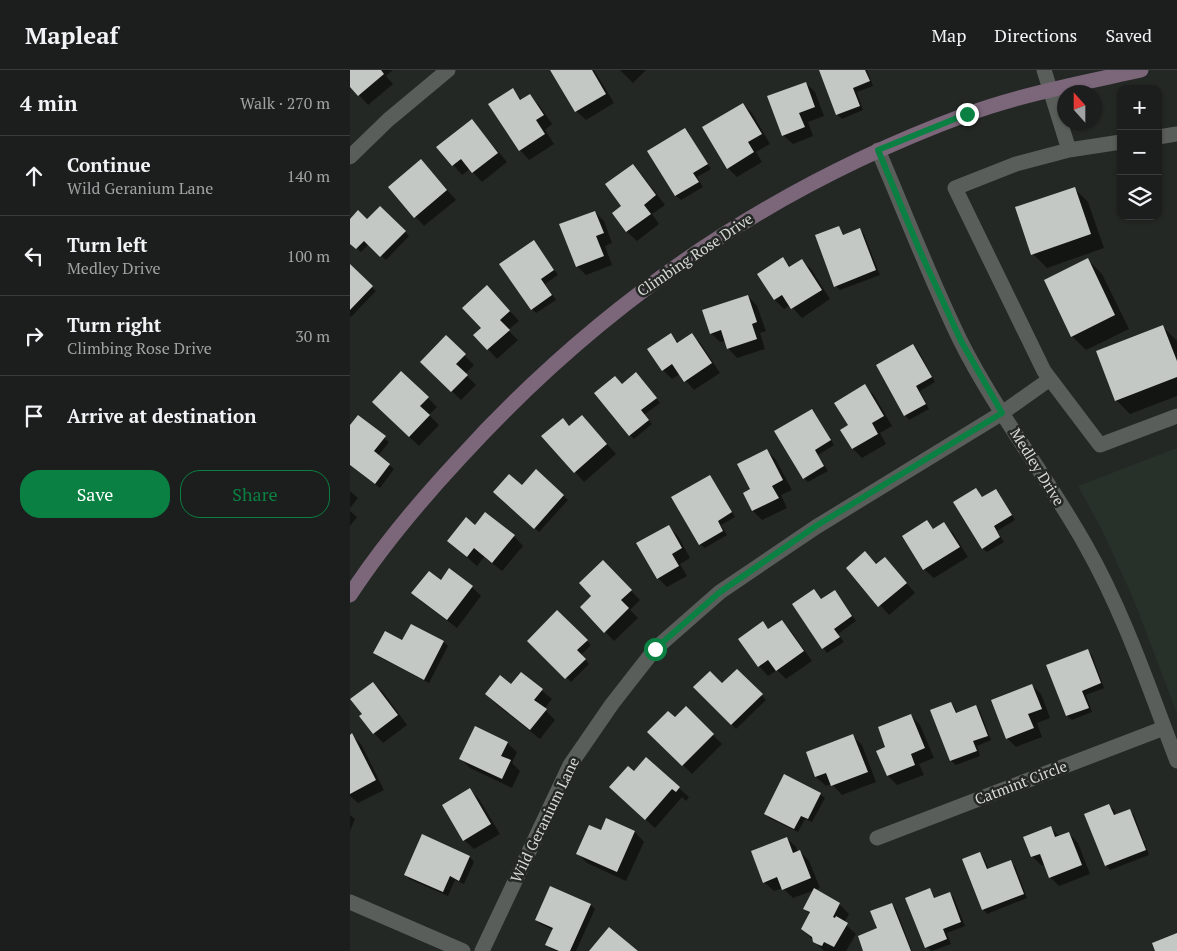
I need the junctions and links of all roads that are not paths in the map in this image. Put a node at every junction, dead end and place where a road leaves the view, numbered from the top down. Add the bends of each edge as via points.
1 (448, 70) edge
2 (1044, 70) edge
3 (1141, 70) edge
4 (1051, 89) junction
5 (1177, 134) edge
6 (1162, 136) edge
7 (1117, 143) edge
8 (878, 150) junction
9 (1069, 150) junction
10 (350, 157) edge
11 (1050, 379) junction
12 (1002, 413) junction
13 (1177, 416) edge
14 (350, 595) edge
15 (1164, 728) junction
16 (1177, 761) edge
17 (878, 838) dead end
18 (350, 902) edge
19 (463, 951) edge
20 (482, 951) edge

1 - 10 street
2 - 4 street
3 - 4 street, Climbing Rose Drive
4 - 8 street, Climbing Rose Drive via 967,114
4 - 9 street
5 - 6 street
7 - 9 street
8 - 12 street, Medley Drive via 961,341
8 - 14 street, Climbing Rose Drive via 800,189 717,237 642,289 562,355 422,499
9 - 11 street via 1016,164 955,188
11 - 12 street, Wild Geranium Lane
11 - 13 street via 1100,445
12 - 15 street, Medley Drive via 1087,547 1125,625
12 - 20 street, Wild Geranium Lane via 800,537 720,592 655,649 570,765
15 - 16 street, Medley Drive
15 - 17 street, Catmint Circle
18 - 19 street

